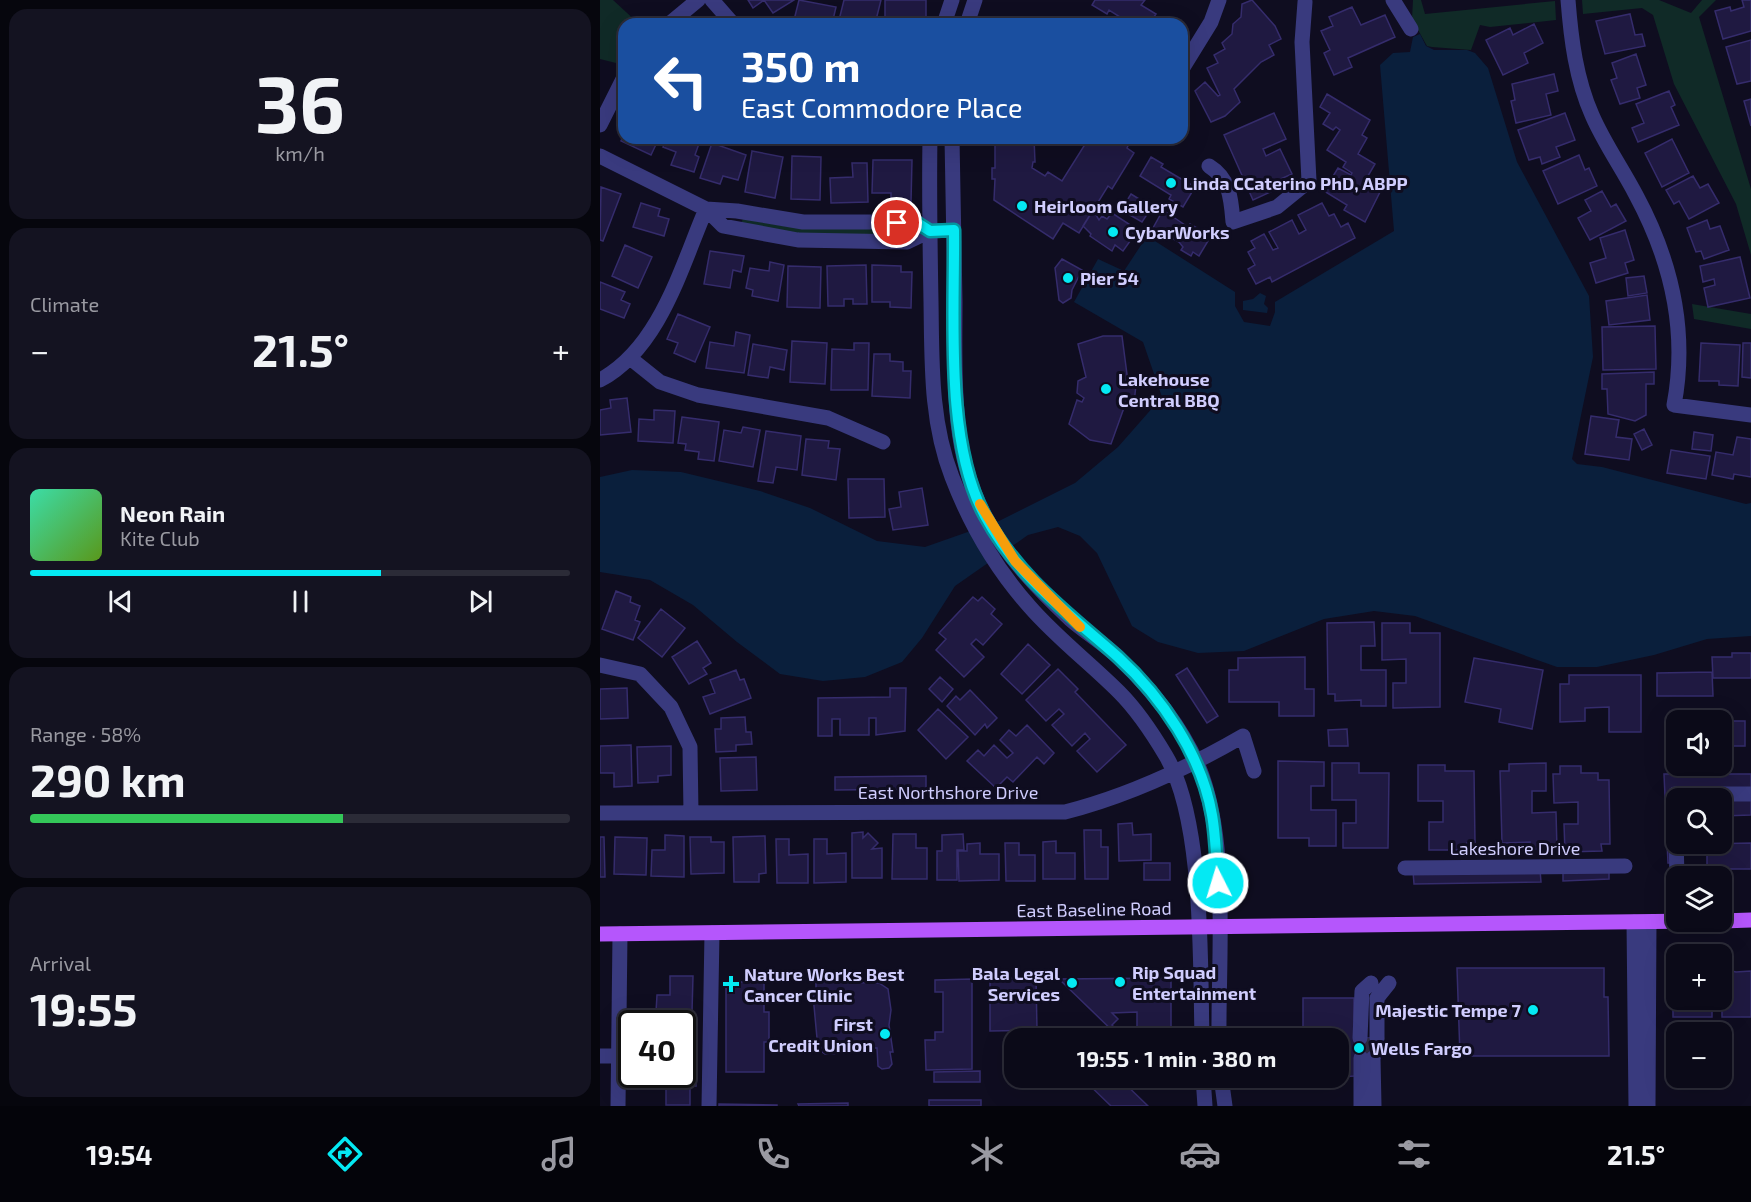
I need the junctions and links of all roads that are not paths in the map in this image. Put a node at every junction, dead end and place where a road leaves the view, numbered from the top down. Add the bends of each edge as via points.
1 (698, 0) edge
2 (712, 0) edge
3 (952, 0) edge
4 (975, 0) edge
5 (1219, 0) edge
6 (1393, 0) edge
7 (1568, 0) edge
8 (1306, 1) edge
9 (676, 18) edge
10 (728, 18) edge
11 (946, 18) edge
12 (969, 18) edge
13 (1411, 29) dead end
14 (1188, 59) edge
15 (618, 89) edge
16 (600, 125) edge
17 (930, 144) edge
18 (952, 144) edge
19 (600, 156) edge
20 (1209, 166) dead end
21 (706, 209) junction
22 (954, 230) junction
23 (930, 231) junction
24 (630, 358) junction
25 (600, 380) edge
26 (1751, 415) edge
27 (883, 442) dead end
28 (978, 519) junction
29 (600, 664) edge
30 (1197, 762) junction
31 (1254, 771) dead end
32 (1174, 772) junction
33 (1751, 794) edge
34 (600, 813) edge
35 (691, 813) junction
36 (1625, 866) dead end
37 (1677, 866) edge
38 (1405, 868) dead end
39 (1751, 920) edge
40 (1732, 921) edge
41 (1641, 922) junction
42 (1666, 922) edge
43 (1198, 927) junction
44 (1218, 927) junction
45 (712, 933) junction
46 (600, 934) edge
47 (620, 934) junction
48 (1380, 983) dead end
49 (620, 1010) edge
50 (1202, 1028) edge
51 (1219, 1028) edge
52 (1369, 1038) tunnel mouth
53 (600, 1056) edge
54 (618, 1056) edge
55 (1370, 1058) junction
56 (619, 1088) edge
57 (1204, 1088) edge
58 (1223, 1088) edge
59 (618, 1106) edge
60 (710, 1106) edge
61 (1205, 1106) edge
62 (1225, 1106) edge
63 (1361, 1106) edge
64 (1368, 1106) edge
65 (1376, 1106) edge
66 (1636, 1106) edge
67 (1648, 1106) edge

1 - 9 street
2 - 10 street
3 - 11 street
4 - 12 street
5 - 14 street via 1211,22
6 - 13 street
7 - 26 street via 1580,82 1591,115 1640,202 1670,271 1679,343 1674,405
8 - 20 street via 1302,42 1309,181 1276,207 1233,222 1231,194 1221,173
15 - 16 street
17 - 23 street
18 - 22 street
19 - 21 street
21 - 23 street via 723,225 798,240 907,242
21 - 24 street via 658,319
22 - 23 street
22 - 28 street via 958,423
23 - 28 street via 932,377 937,418 951,476
24 - 25 street
24 - 27 street via 660,382 698,395 828,418
28 - 30 street via 1071,619 1127,666 1162,706
28 - 32 street via 1003,572 1029,607 1121,694 1148,728
29 - 35 street via 640,674 671,707 690,747
30 - 31 street, East Northshore Drive via 1243,736
30 - 32 street, East Northshore Drive
30 - 44 street via 1212,814
32 - 35 street, East Northshore Drive via 1111,800 1065,812
32 - 43 street via 1191,835
33 - 37 street via 1675,794
34 - 35 street, East Northshore Drive
36 - 38 street, Lakeshore Drive
39 - 40 main road
41 - 42 main road, East Baseline Road
41 - 44 main road, East Baseline Road
41 - 66 street
41 - 67 street
43 - 44 main road, East Baseline Road
43 - 45 main road, East Baseline Road
43 - 50 street
44 - 51 street
45 - 47 main road, East Baseline Road
45 - 60 street
46 - 47 main road, East Baseline Road
47 - 49 street
48 - 52 street via 1362,991
53 - 54 street
55 - 63 street
55 - 64 street
55 - 65 street
56 - 59 street
57 - 61 street
58 - 62 street
66 - 67 street

